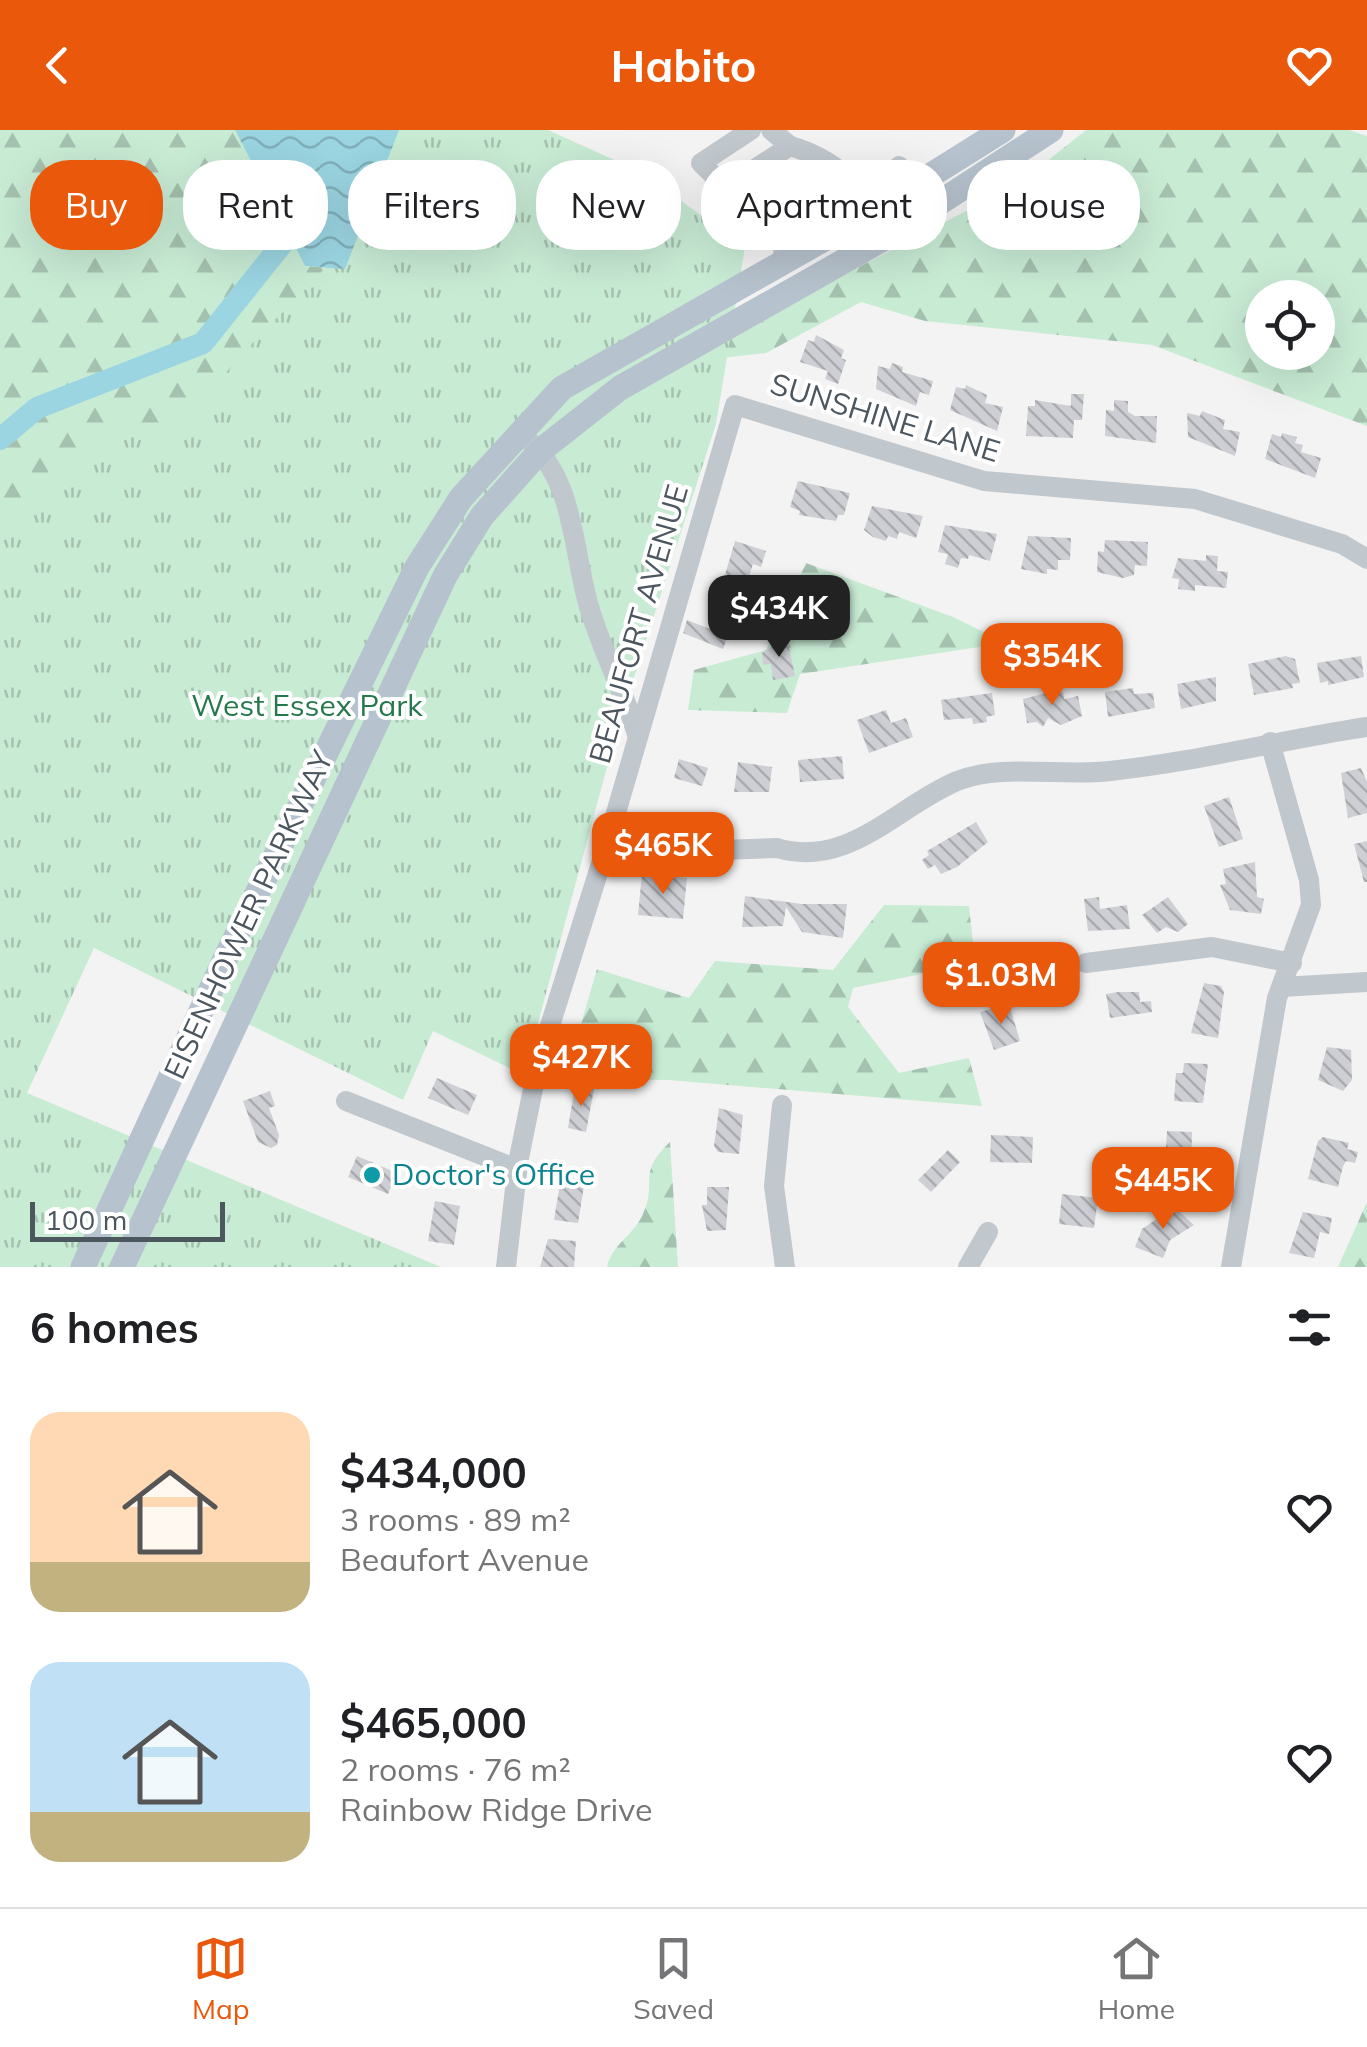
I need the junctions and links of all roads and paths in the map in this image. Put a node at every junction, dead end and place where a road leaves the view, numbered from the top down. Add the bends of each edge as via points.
1 (751, 130) edge
2 (771, 130) edge
3 (1003, 130) edge
4 (1051, 130) edge
5 (790, 146) junction
6 (706, 160) edge
7 (769, 160) edge
8 (820, 160) edge
9 (941, 160) edge
10 (947, 199) edge
11 (783, 250) edge
12 (802, 250) edge
13 (864, 250) edge
14 (784, 260) junction
15 (734, 404) joint
16 (519, 432) junction
17 (540, 451) junction
18 (1367, 559) edge
19 (1367, 728) edge
20 (637, 734) junction
21 (1270, 742) junction
22 (604, 854) junction
23 (1086, 963) dead end
24 (1292, 963) junction
25 (1367, 982) edge
26 (1282, 987) junction
27 (346, 1101) dead end
28 (782, 1104) dead end
29 (517, 1169) junction
30 (988, 1232) dead end
31 (84, 1267) edge
32 (122, 1267) edge
33 (506, 1267) edge
34 (784, 1267) edge
35 (968, 1267) edge
36 (1231, 1267) edge

1 - 6 street
2 - 5 street
3 - 9 main road, EISENHOWER PARKWAY
4 - 10 main road, EISENHOWER PARKWAY
5 - 7 street
5 - 8 street
11 - 14 street
12 - 14 main road, EISENHOWER PARKWAY
13 - 17 main road, EISENHOWER PARKWAY via 620,388
14 - 16 main road, EISENHOWER PARKWAY via 562,388
15 - 18 street, SUNSHINE LANE via 984,481 1163,494 1224,506 1342,544
15 - 20 street, BEAUFORT AVENUE
16 - 17 street
16 - 31 main road, EISENHOWER PARKWAY via 461,498 416,567
17 - 20 street via 568,511 590,610
17 - 32 main road, EISENHOWER PARKWAY via 482,516 445,576
19 - 21 street
20 - 22 street, BEAUFORT AVENUE
21 - 22 street via 1112,771 959,780 836,851
21 - 24 street via 1309,880 1310,905
22 - 29 street, BEAUFORT AVENUE via 538,1064
23 - 24 street via 1212,947
24 - 26 street
25 - 26 street
26 - 36 street
27 - 29 street
28 - 34 street via 774,1186
29 - 33 street, BEAUFORT AVENUE
30 - 35 street

